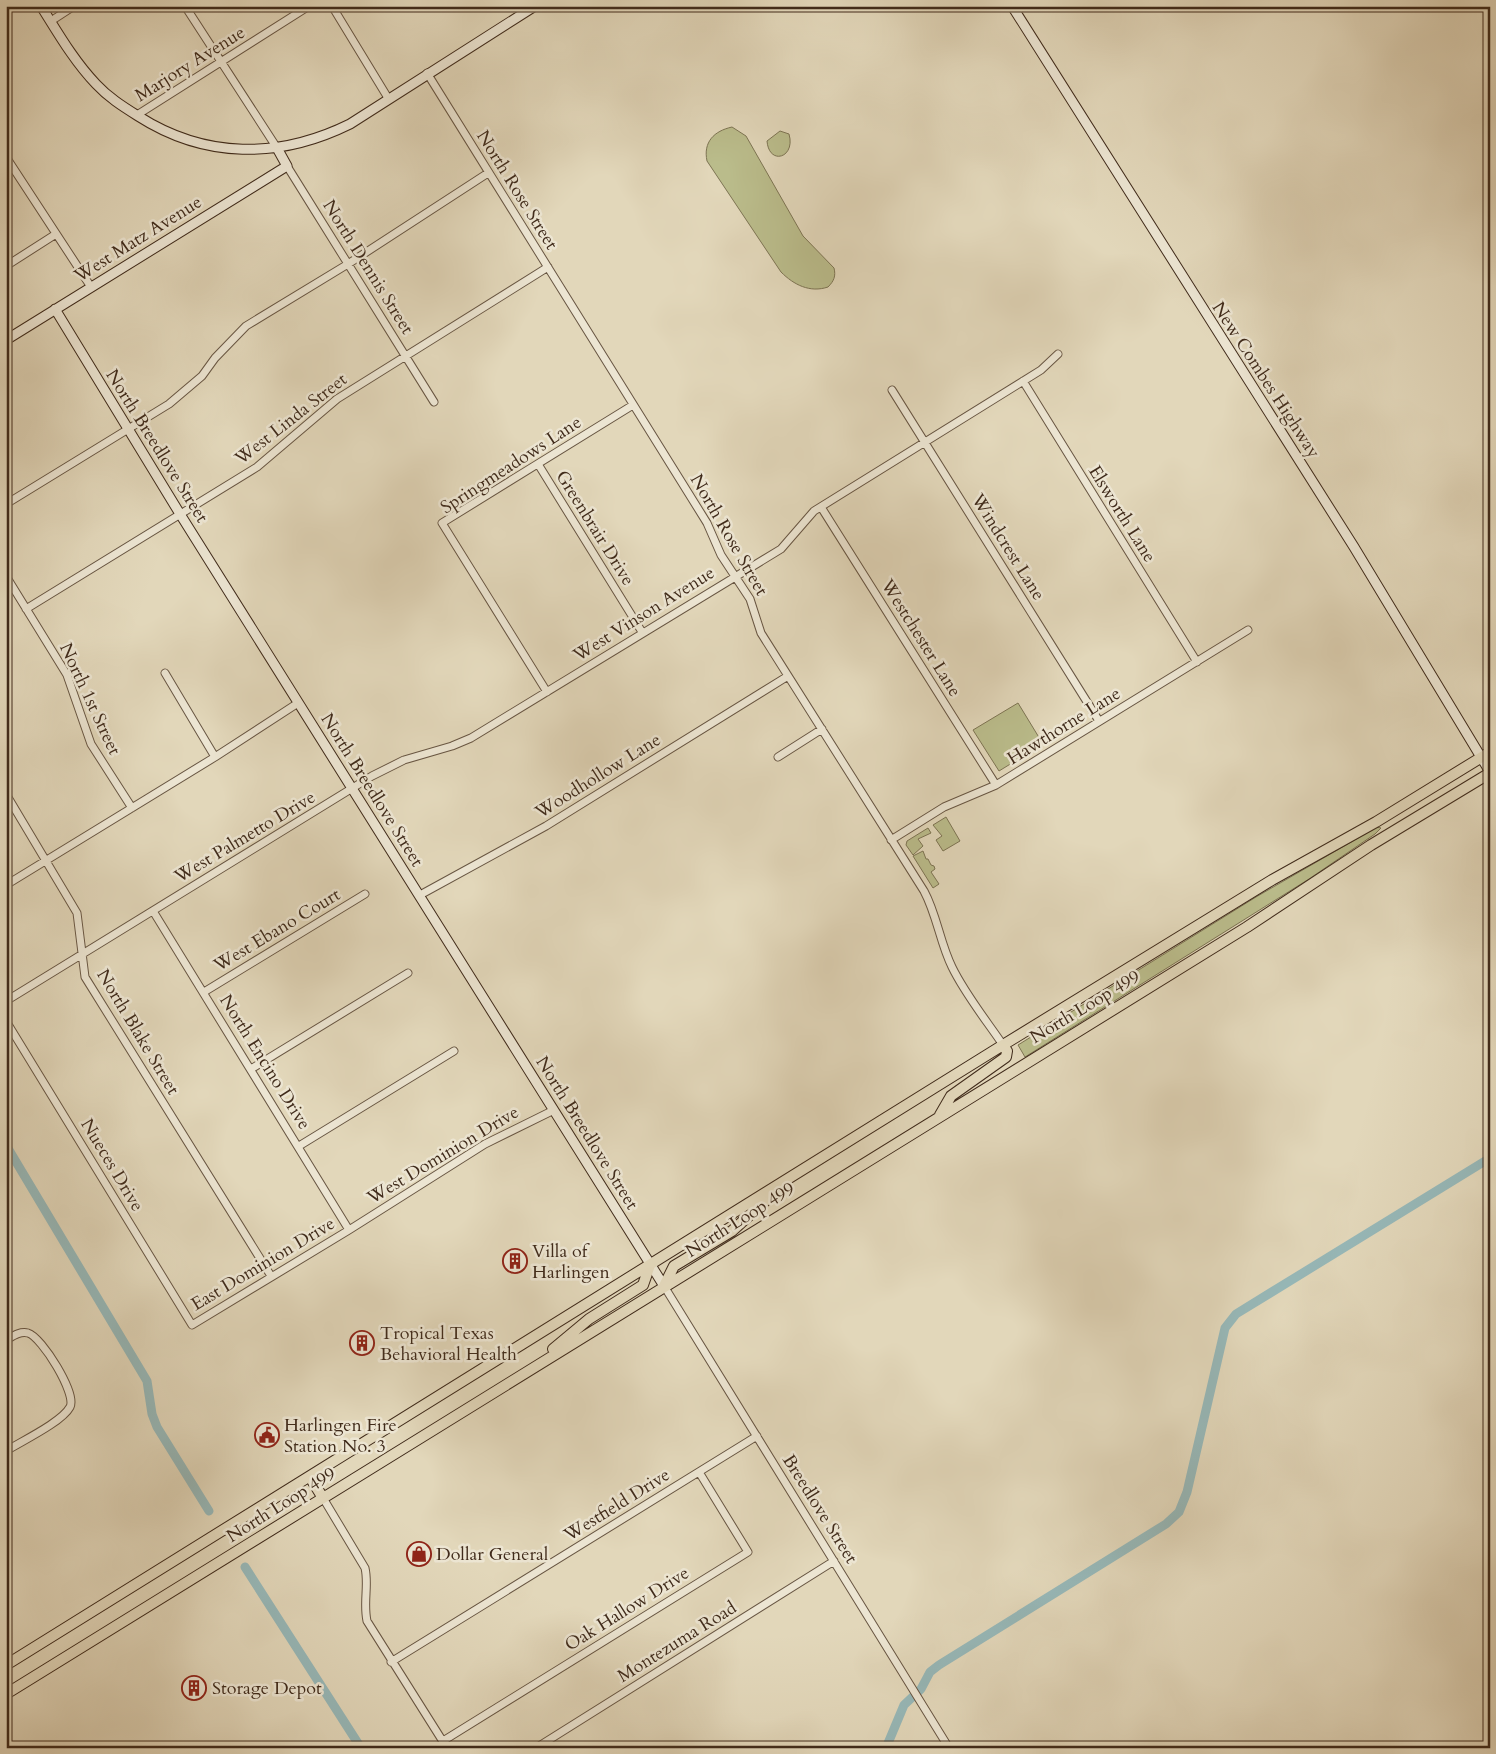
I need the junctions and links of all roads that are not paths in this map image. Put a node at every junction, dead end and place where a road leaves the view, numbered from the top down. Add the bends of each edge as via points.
1 (41, 6) edge
2 (74, 6) edge
3 (185, 6) edge
4 (310, 6) edge
5 (332, 6) edge
6 (535, 6) edge
7 (1012, 6) edge
8 (51, 22) junction
9 (221, 62) junction
10 (427, 73) junction
11 (388, 98) junction
12 (137, 116) junction
13 (277, 148) junction
14 (6, 157) edge
15 (287, 166) junction
16 (488, 173) junction
17 (56, 234) junction
18 (348, 264) junction
19 (6, 266) edge
20 (548, 267) junction
21 (91, 287) junction
22 (55, 309) junction
23 (6, 340) edge
24 (1058, 354) dead end
25 (404, 357) junction
26 (1022, 381) junction
27 (892, 390) dead end
28 (434, 402) dead end
29 (633, 405) junction
30 (127, 429) junction
31 (925, 442) junction
32 (538, 464) junction
33 (6, 504) edge
34 (821, 507) junction
35 (180, 514) junction
36 (6, 576) edge
37 (734, 576) junction
38 (26, 609) junction
39 (1248, 630) dead end
40 (642, 632) junction
41 (1197, 662) junction
42 (165, 674) dead end
43 (788, 676) junction
44 (547, 692) junction
45 (298, 703) junction
46 (1098, 721) junction
47 (822, 729) junction
48 (1485, 755) edge
49 (215, 757) junction
50 (778, 757) dead end
51 (1490, 772) edge
52 (996, 785) junction
53 (352, 789) junction
54 (6, 794) edge
55 (132, 808) junction
56 (891, 840) junction
57 (46, 860) junction
58 (6, 885) edge
59 (366, 894) dead end
60 (420, 895) junction
61 (153, 911) junction
62 (82, 954) junction
63 (408, 974) dead end
64 (204, 992) junction
65 (6, 1001) edge
66 (6, 1021) edge
67 (1003, 1045) junction
68 (454, 1051) dead end
69 (251, 1069) junction
70 (554, 1110) junction
71 (940, 1116) junction
72 (299, 1146) junction
73 (788, 1179) junction
74 (349, 1230) junction
75 (650, 1265) junction
76 (271, 1276) junction
77 (664, 1286) junction
78 (192, 1325) joint
79 (6, 1340) edge
80 (532, 1368) junction
81 (757, 1436) junction
82 (6, 1450) edge
83 (699, 1472) junction
84 (310, 1477) junction
85 (323, 1498) junction
86 (834, 1561) junction
87 (391, 1662) junction
88 (6, 1666) edge
89 (6, 1694) edge
90 (445, 1744) edge
91 (536, 1748) edge
92 (949, 1748) edge

1 - 8 street
2 - 8 street
3 - 9 street
4 - 9 street, Marjory Avenue
5 - 11 street
6 - 10 street
7 - 48 street, New Combes Highway
8 - 12 street via 94,82
9 - 12 street, Marjory Avenue
9 - 13 street
10 - 11 street
10 - 16 street, North Rose Street
11 - 13 street via 350,124
12 - 13 street via 168,134 196,144 238,150
13 - 15 street, North Dennis Street
14 - 17 street
15 - 18 street, North Dennis Street
15 - 21 street, West Matz Avenue
16 - 18 street
16 - 20 street, North Rose Street
17 - 19 street
17 - 21 street
18 - 25 street, North Dennis Street
18 - 30 street via 246,326 195,384
20 - 25 street, West Linda Street
20 - 29 street, North Rose Street
21 - 22 street, West Matz Avenue
22 - 23 street, West Matz Avenue
22 - 30 street, North Breedlove Street
24 - 26 street, West Vinson Avenue
25 - 28 street, North Dennis Street
25 - 35 street, West Linda Street via 324,409 270,457
26 - 31 street, West Vinson Avenue
26 - 41 street, Elsworth Lane
27 - 31 street, Windcrest Lane
29 - 32 street, Springmeadows Lane
29 - 37 street, North Rose Street via 708,524
30 - 33 street
30 - 35 street, North Breedlove Street
31 - 34 street, West Vinson Avenue
31 - 46 street, Windcrest Lane
32 - 40 street, Greenbrair Drive
32 - 44 street, Springmeadows Lane via 442,523
34 - 37 street, West Vinson Avenue via 781,549
34 - 52 street, Westchester Lane
35 - 38 street, West Linda Street
35 - 45 street, North Breedlove Street
36 - 38 street, North 1st Street
37 - 40 street, West Vinson Avenue
37 - 43 street, North Rose Street via 750,598 761,633
38 - 55 street, North 1st Street via 67,675 91,744
39 - 41 street, Hawthorne Lane
40 - 44 street, West Vinson Avenue
41 - 46 street, Hawthorne Lane
42 - 49 street
43 - 47 street, North Rose Street
43 - 60 street, Woodhollow Lane via 538,830
44 - 53 street, West Vinson Avenue via 471,738 396,763
45 - 49 street
45 - 53 street, North Breedlove Street
46 - 52 street, Hawthorne Lane
47 - 50 street
47 - 56 street, North Rose Street
48 - 51 street, New Combes Highway
48 - 67 main road, North Loop 499 via 1376,822 1272,880
49 - 55 street
51 - 71 main road, North Loop 499 via 1247,927
52 - 56 street, Hawthorne Lane via 944,807
53 - 60 street, North Breedlove Street
53 - 61 street, West Palmetto Drive
54 - 57 street, North Blake Street
55 - 57 street
56 - 67 street, North Rose Street via 931,905 953,969
57 - 58 street
57 - 62 street, North Blake Street via 77,912
59 - 64 street, West Ebano Court
60 - 70 street, North Breedlove Street
61 - 62 street, West Palmetto Drive
61 - 64 street, North Encino Drive
62 - 65 street, West Palmetto Drive
62 - 76 street, North Blake Street via 85,977 96,996
63 - 69 street
64 - 69 street, North Encino Drive
66 - 78 street, Nueces Drive
67 - 71 main road via 1006,1057 951,1096
67 - 73 main road, North Loop 499
68 - 72 street
69 - 72 street, North Encino Drive
70 - 74 street, West Dominion Drive via 486,1144
70 - 75 street, North Breedlove Street
71 - 77 main road, North Loop 499
72 - 74 street, North Encino Drive
73 - 75 main road, North Loop 499
73 - 77 main road via 732,1231 674,1266
74 - 76 street, East Dominion Drive
75 - 77 street, North Breedlove Street
75 - 80 main road via 643,1285 589,1318
75 - 84 main road, North Loop 499
76 - 78 street, East Dominion Drive
77 - 80 main road, North Loop 499
77 - 81 street, Breedlove Street
79 - 82 street via 27,1333 34,1336 69,1389 72,1403 60,1417
80 - 85 main road, North Loop 499
81 - 83 street, Westfield Drive
81 - 86 street, Breedlove Street
83 - 87 street, Westfield Drive
83 - 90 street, Oak Hallow Drive via 748,1552
84 - 85 main road
84 - 88 main road, North Loop 499
85 - 87 street via 365,1568 368,1578 364,1606 367,1621
85 - 89 main road, North Loop 499
86 - 91 street, Montezuma Road
86 - 92 street, Breedlove Street
87 - 90 street

